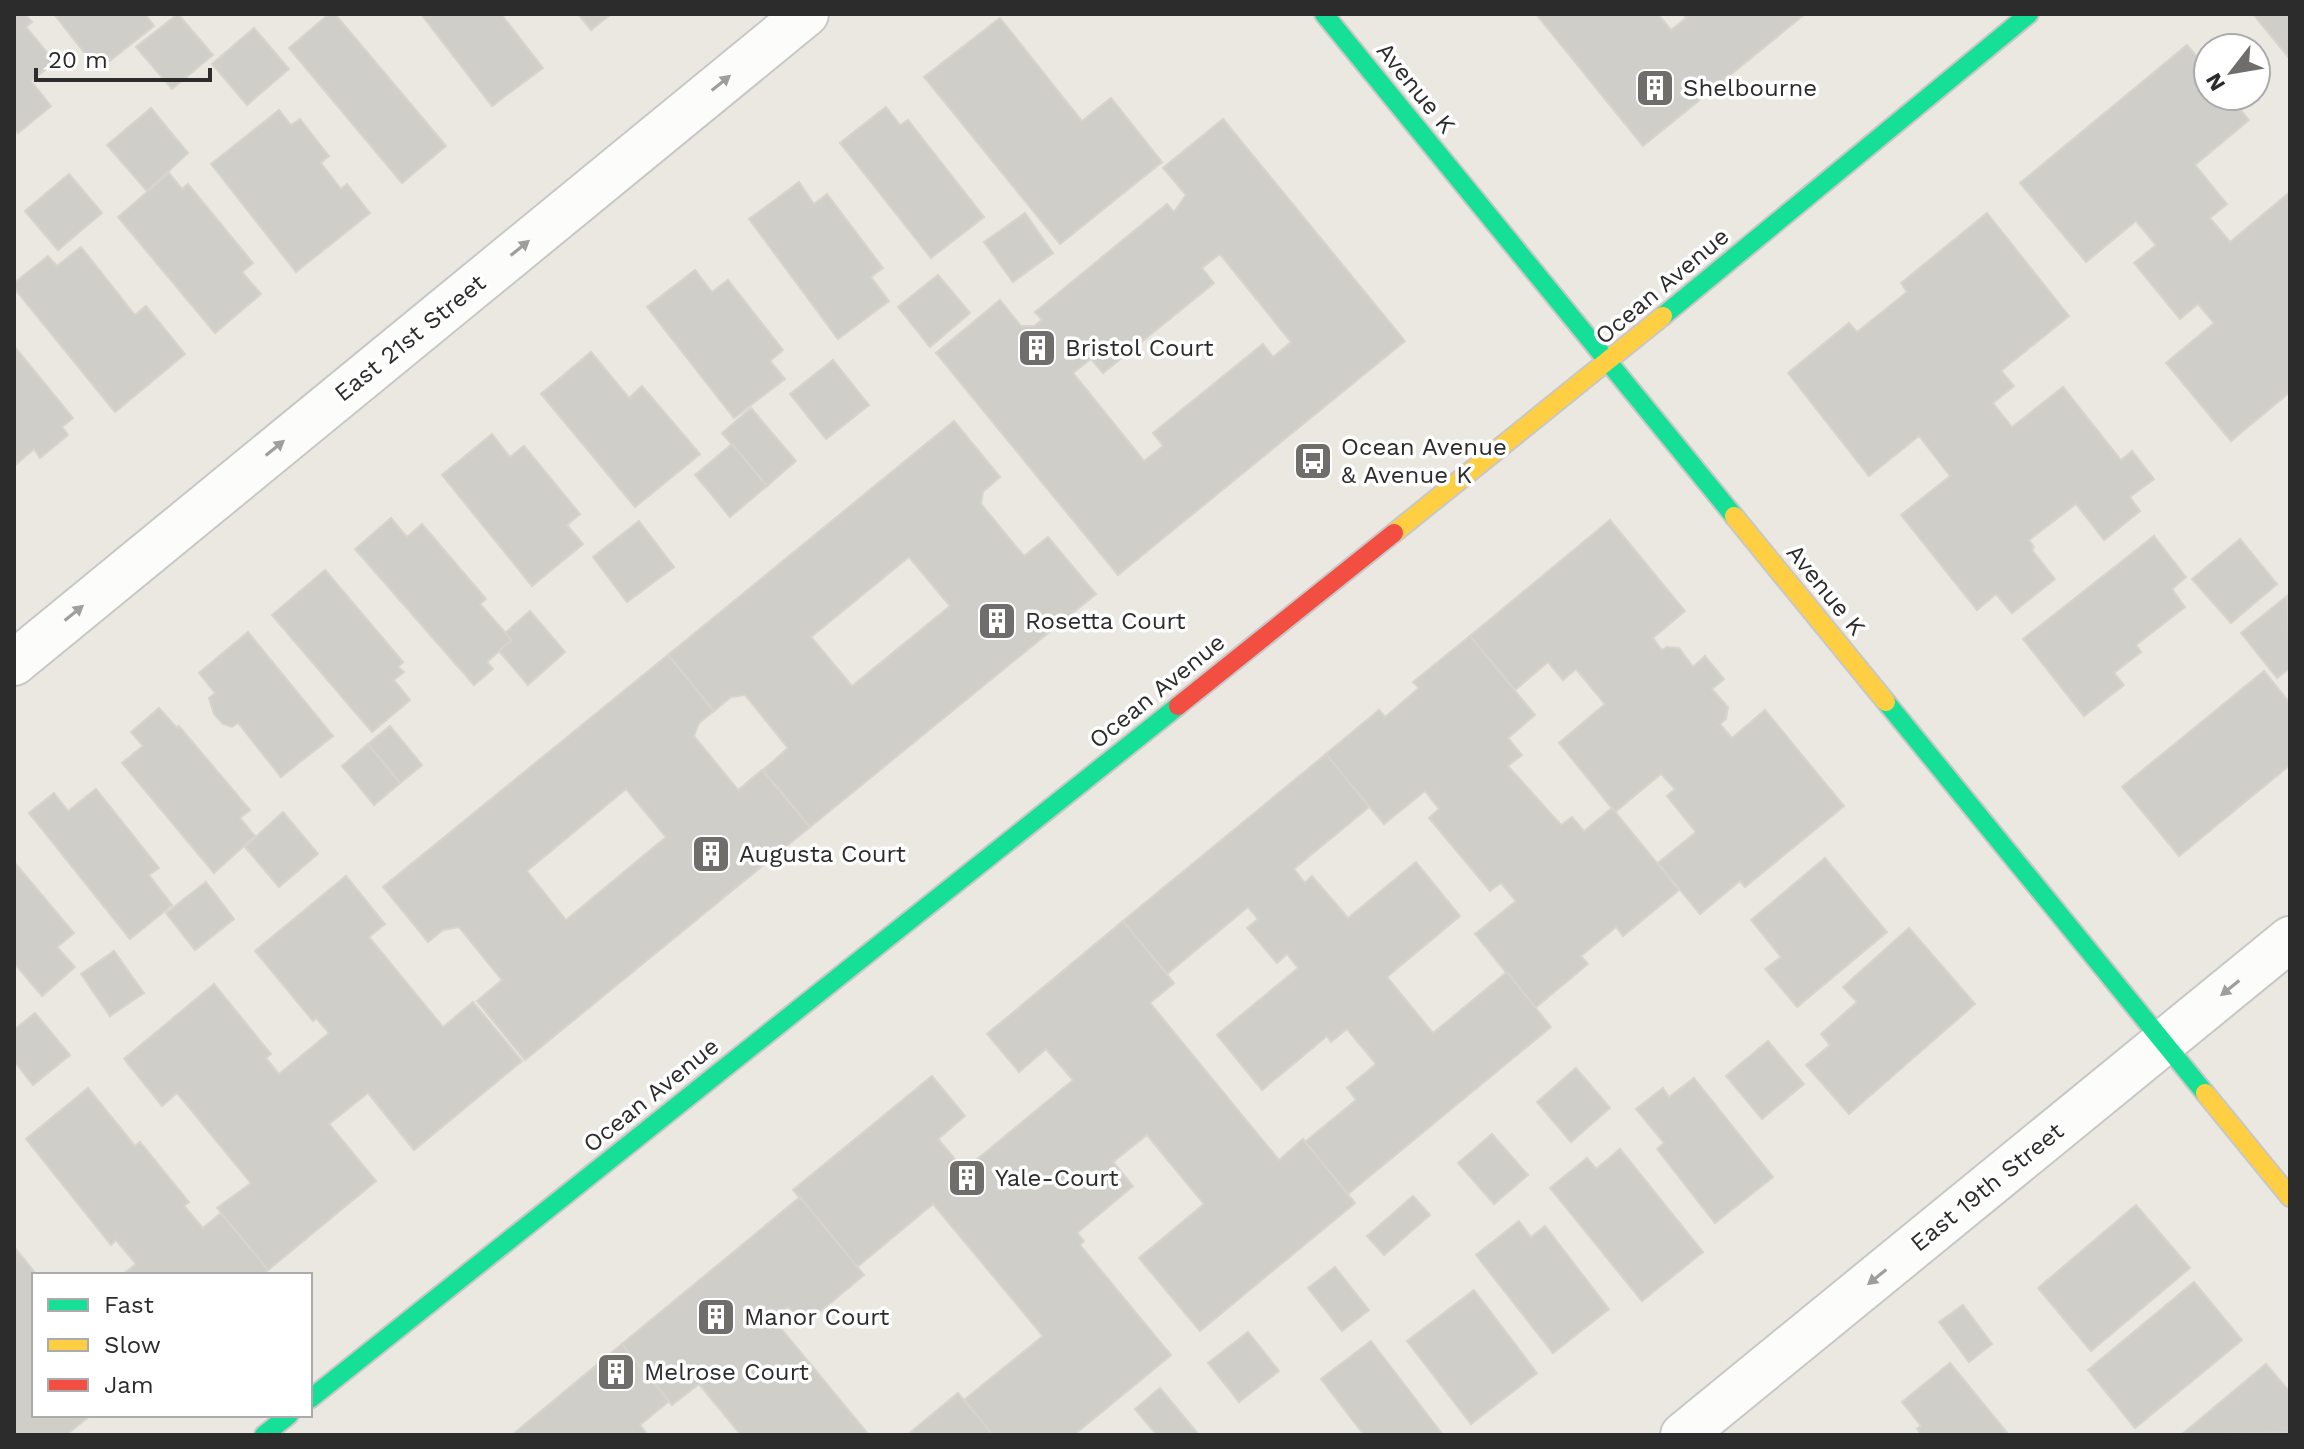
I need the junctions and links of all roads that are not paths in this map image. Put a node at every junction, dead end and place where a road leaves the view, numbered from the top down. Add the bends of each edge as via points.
1 (806, 14) edge
2 (1324, 14) edge
3 (2029, 14) edge
4 (1608, 362) junction
5 (14, 663) edge
6 (2290, 939) edge
7 (2164, 1042) junction
8 (2290, 1197) edge
9 (312, 1397) edge
10 (286, 1417) edge
11 (264, 1435) edge
12 (1683, 1435) edge

5 -> 1 street, East 21st Street
2 - 4 main road, Avenue K
3 - 4 main road, Ocean Avenue
4 - 7 main road, Avenue K
4 - 9 main road, Ocean Avenue
6 -> 7 street, East 19th Street
7 - 8 main road, Avenue K
7 -> 12 street, East 19th Street
10 - 11 main road

